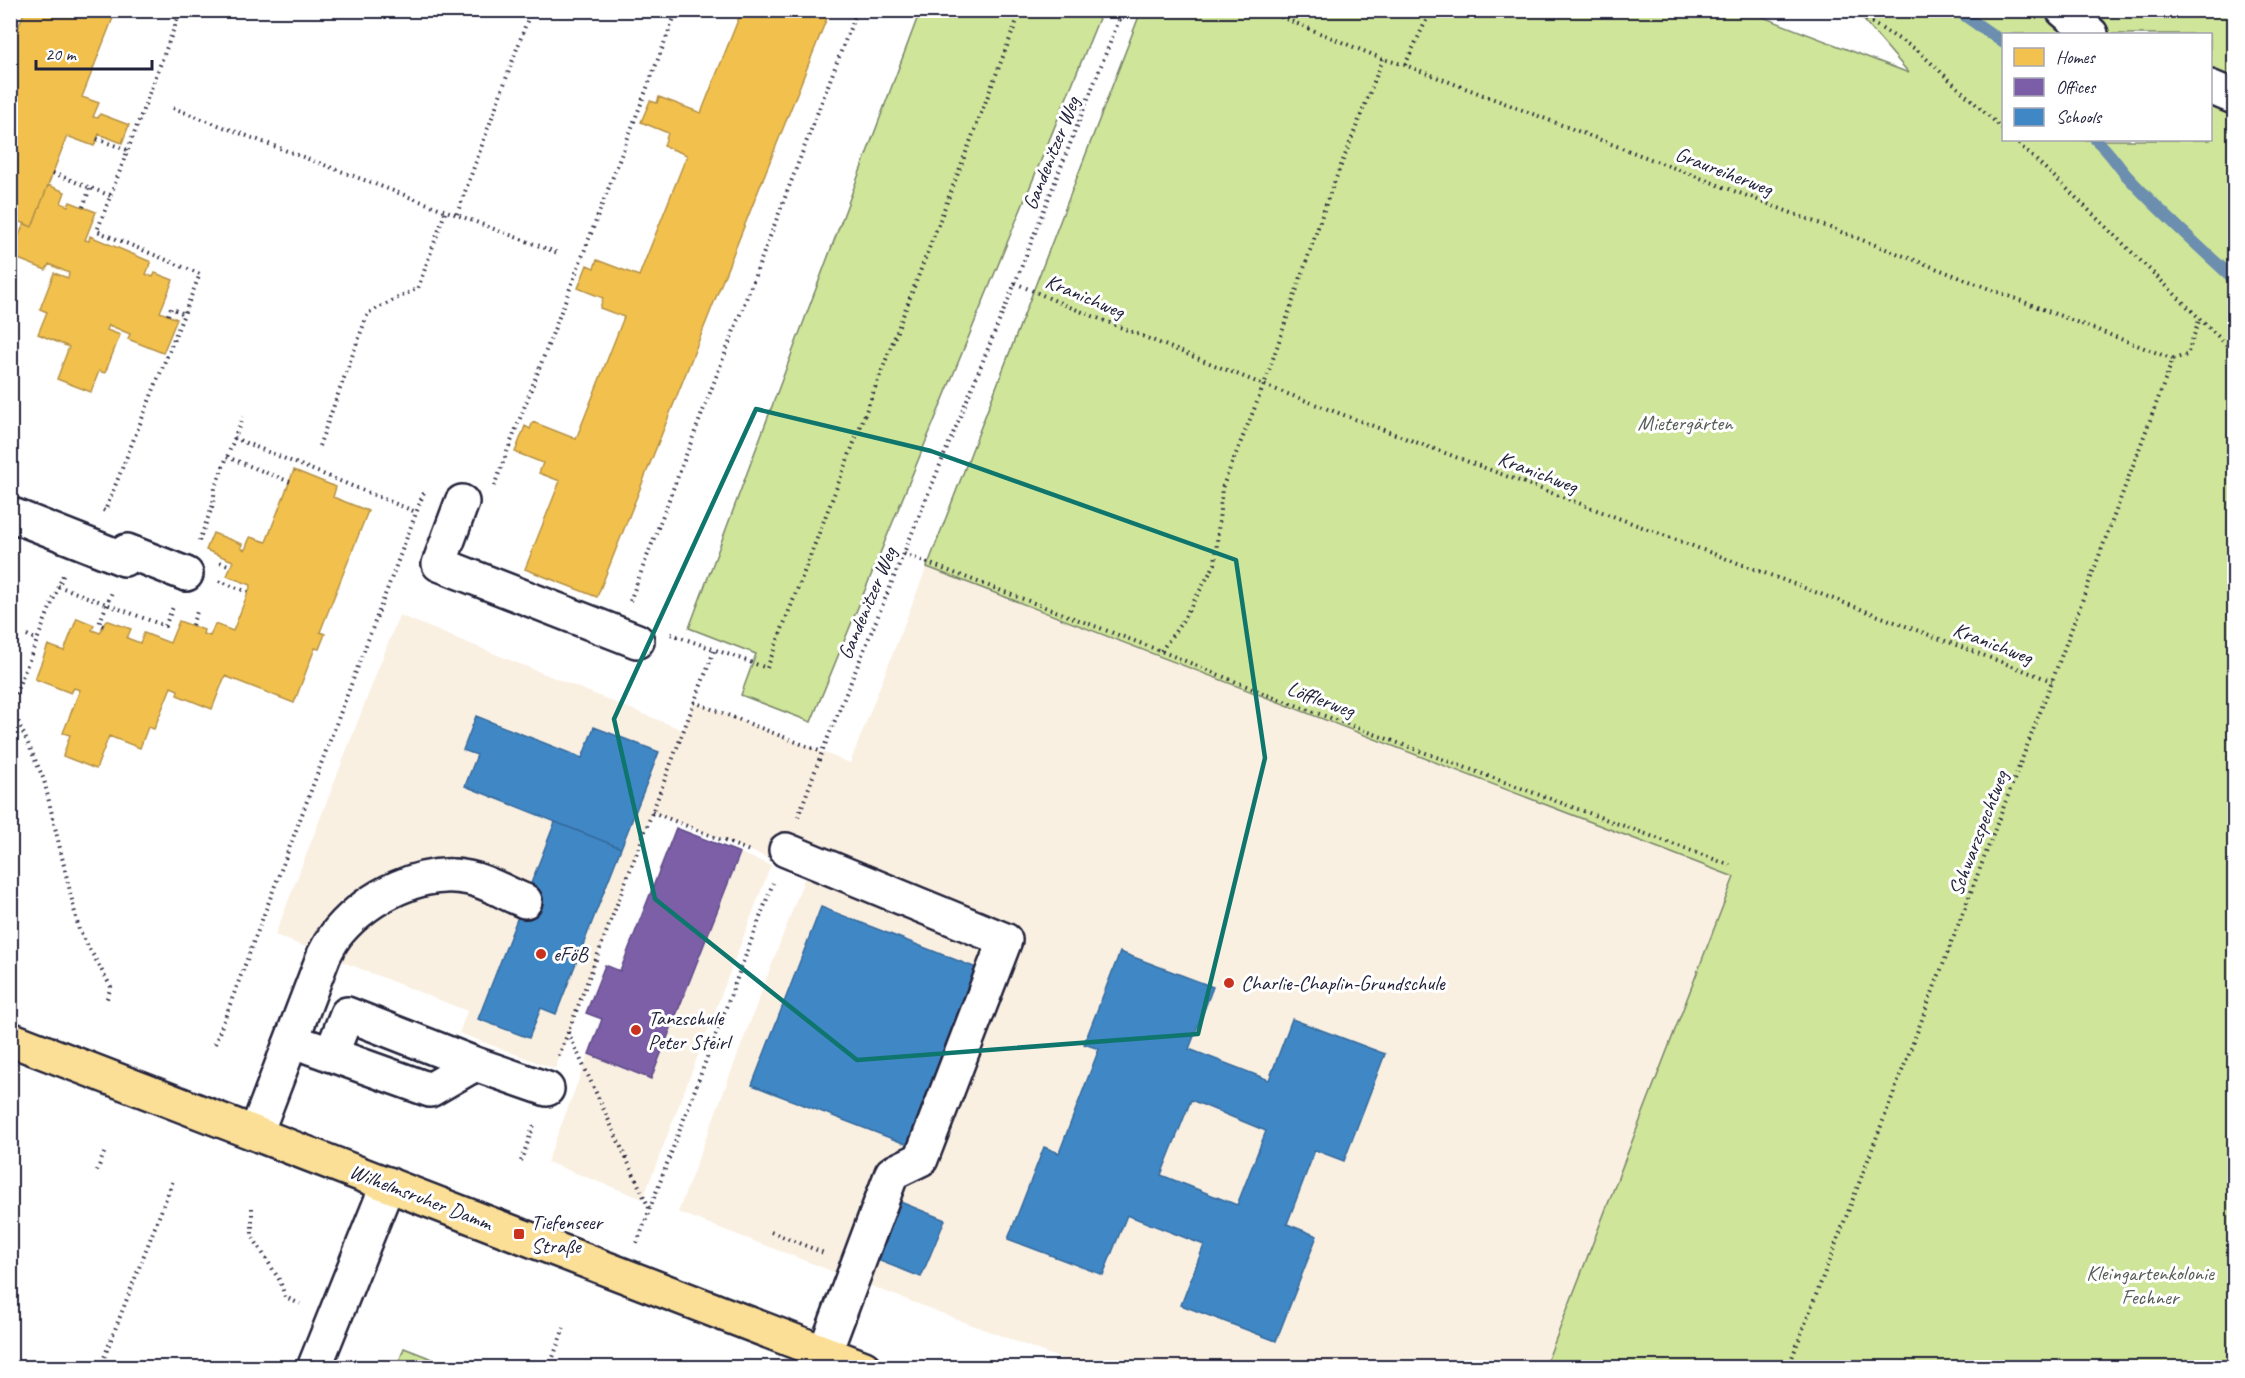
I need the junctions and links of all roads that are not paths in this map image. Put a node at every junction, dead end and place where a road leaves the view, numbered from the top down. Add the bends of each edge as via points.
1 (2063, 10) edge
2 (2090, 33) edge
3 (2212, 87) edge
4 (2235, 98) edge
5 (462, 502) dead end
6 (10, 514) edge
7 (186, 574) dead end
8 (650, 636) road end
9 (783, 857) road end
10 (525, 901) dead end
11 (10, 1039) edge
12 (291, 1040) junction
13 (331, 1055) junction
14 (475, 1064) junction
15 (547, 1089) road end
16 (256, 1133) junction
17 (388, 1184) junction
18 (825, 1352) junction
19 (314, 1368) edge
20 (864, 1368) edge

1 - 2 street
3 - 4 street
5 - 8 street via 439,564
6 - 7 street via 76,540
9 - 18 street via 1005,940 921,1159 892,1173
10 - 12 street via 471,878 449,875 418,880 362,908 338,932 324,955
11 - 16 main road, Wilhelmsruher Damm
12 - 13 street
12 - 16 street
13 - 14 street via 430,1090
13 - 14 street via 347,1014
14 - 15 street
16 - 17 main road, Wilhelmsruher Damm
17 - 18 main road, Wilhelmsruher Damm
17 - 19 street
18 - 20 main road, Wilhelmsruher Damm

